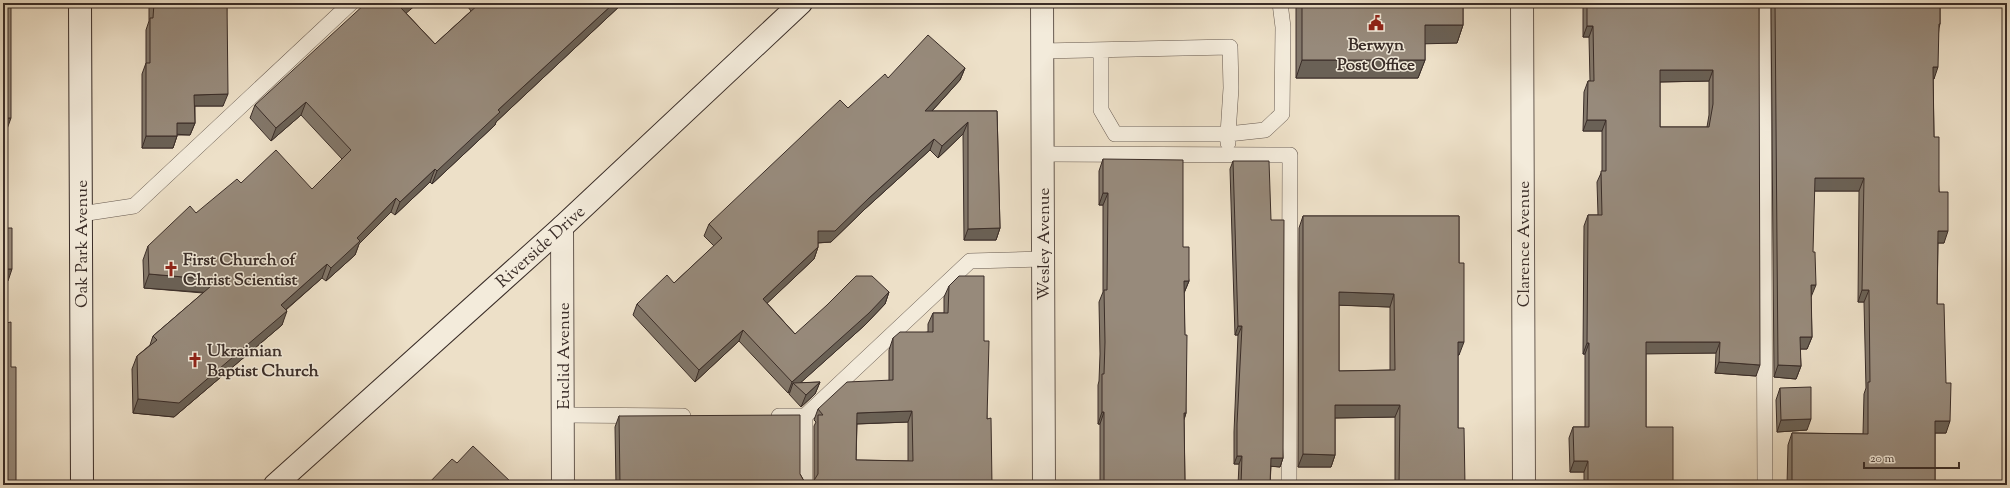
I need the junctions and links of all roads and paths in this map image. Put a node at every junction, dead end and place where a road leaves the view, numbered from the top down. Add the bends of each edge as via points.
1 (80, 3) edge
2 (351, 3) edge
3 (801, 3) edge
4 (1042, 3) edge
5 (1280, 3) edge
6 (1522, 3) edge
7 (1763, 3) edge
8 (1101, 50) junction
9 (1042, 51) junction
10 (1115, 134) junction
11 (1228, 134) junction
12 (1042, 154) junction
13 (1114, 154) junction
14 (1228, 155) junction
15 (81, 214) junction
16 (562, 227) junction
17 (1043, 259) junction
18 (563, 415) junction
19 (697, 416) edge
20 (767, 416) edge
21 (805, 416) junction
22 (82, 485) edge
23 (275, 485) edge
24 (564, 485) edge
25 (805, 485) edge
26 (1044, 485) edge
27 (1289, 485) edge
28 (1524, 485) edge
29 (1765, 485) edge

1 - 15 street, Oak Park Avenue
2 - 15 lane via 134,206
3 - 16 street, Riverside Drive
4 - 9 street, Wesley Avenue
5 - 11 lane via 1283,28 1282,114 1264,130
6 - 28 street, Clarence Avenue
7 - 29 lane
8 - 9 lane
8 - 10 lane via 1101,110
8 - 11 lane via 1230,47
9 - 12 street, Wesley Avenue
10 - 11 lane
10 - 13 lane
11 - 14 lane
12 - 13 lane
12 - 17 street, Wesley Avenue
13 - 14 lane
14 - 27 lane via 1290,155
15 - 22 street, Oak Park Avenue
16 - 18 street, Euclid Avenue
16 - 23 street, Riverside Drive
17 - 21 lane via 970,261
17 - 26 street, Wesley Avenue
18 - 19 lane
18 - 24 street, Euclid Avenue
20 - 21 lane
21 - 25 lane

